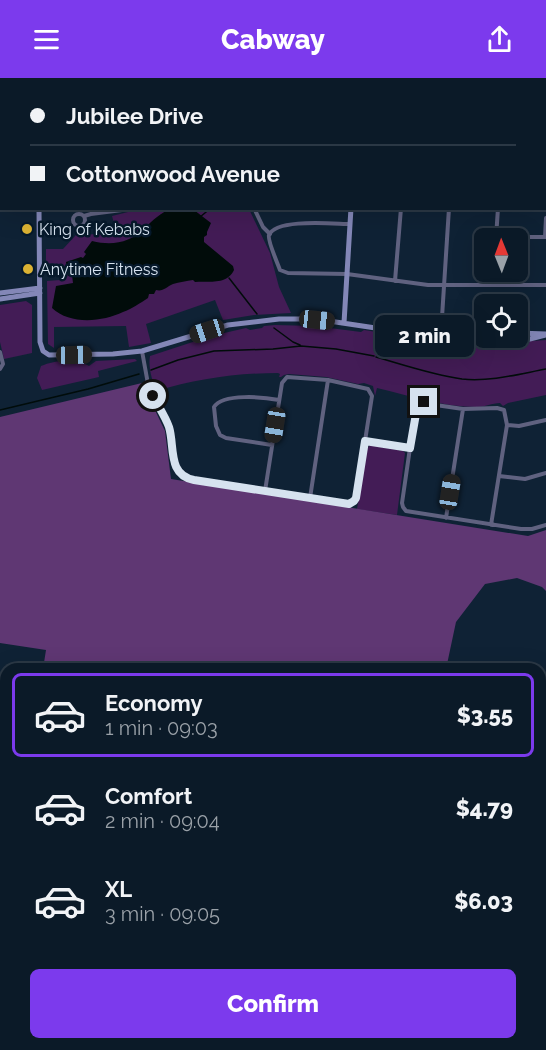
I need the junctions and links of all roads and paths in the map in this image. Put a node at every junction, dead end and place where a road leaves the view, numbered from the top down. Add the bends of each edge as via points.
1 (39, 210) edge
2 (112, 210) edge
3 (122, 210) dead end
4 (255, 210) edge
5 (351, 210) edge
6 (401, 210) edge
7 (449, 210) edge
8 (498, 210) edge
9 (84, 216) dead end
10 (546, 218) edge
11 (351, 224) junction
12 (497, 228) edge
13 (270, 234) junction
14 (528, 237) edge
15 (545, 237) edge
16 (347, 274) junction
17 (396, 281) junction
18 (493, 282) edge
19 (444, 285) junction
20 (493, 285) junction
21 (546, 285) edge
22 (40, 290) junction
23 (0, 293) edge
24 (0, 299) edge
25 (344, 323) junction
26 (474, 334) edge
27 (528, 334) edge
28 (546, 335) edge
29 (441, 336) junction
30 (142, 351) junction
31 (0, 352) edge
32 (0, 369) edge
33 (328, 380) junction
34 (279, 400) junction
35 (463, 409) junction
36 (546, 420) edge
37 (507, 425) junction
38 (365, 441) junction
39 (272, 445) junction
40 (410, 448) junction
41 (546, 473) edge
42 (499, 477) junction
43 (265, 491) junction
44 (310, 498) junction
45 (446, 518) junction
46 (491, 525) junction
47 (546, 525) edge

1 - 22 street
2 - 3 street
2 - 9 street
4 - 13 street
5 - 11 street
6 - 17 street
7 - 19 street
8 - 12 street
10 - 15 street
11 - 13 street via 289,224
11 - 16 street
13 - 16 street via 283,272
14 - 15 street
16 - 17 street
16 - 25 street
17 - 19 street
18 - 20 street
19 - 20 street
19 - 29 street
20 - 21 street
22 - 23 street
22 - 24 street
22 - 30 street via 40,342 45,353
25 - 29 street
25 - 30 street via 306,319 256,321 216,328
26 - 29 street
27 - 28 street
28 - 29 street via 501,341
30 - 43 street via 147,379 168,425 179,472 189,479
31 - 32 street
33 - 34 street via 287,377
33 - 38 street via 370,391
33 - 44 street
34 - 39 street
34 - 39 street via 235,399 219,401 214,407 220,435
35 - 37 street via 500,408 505,412
35 - 40 street via 420,404
35 - 45 street
36 - 37 street
37 - 42 street
38 - 40 street
38 - 44 street via 354,501 346,504
39 - 43 street
40 - 45 street via 403,507 410,512
41 - 42 street via 525,479
42 - 46 street
43 - 44 street
45 - 46 street
46 - 47 street via 521,529

